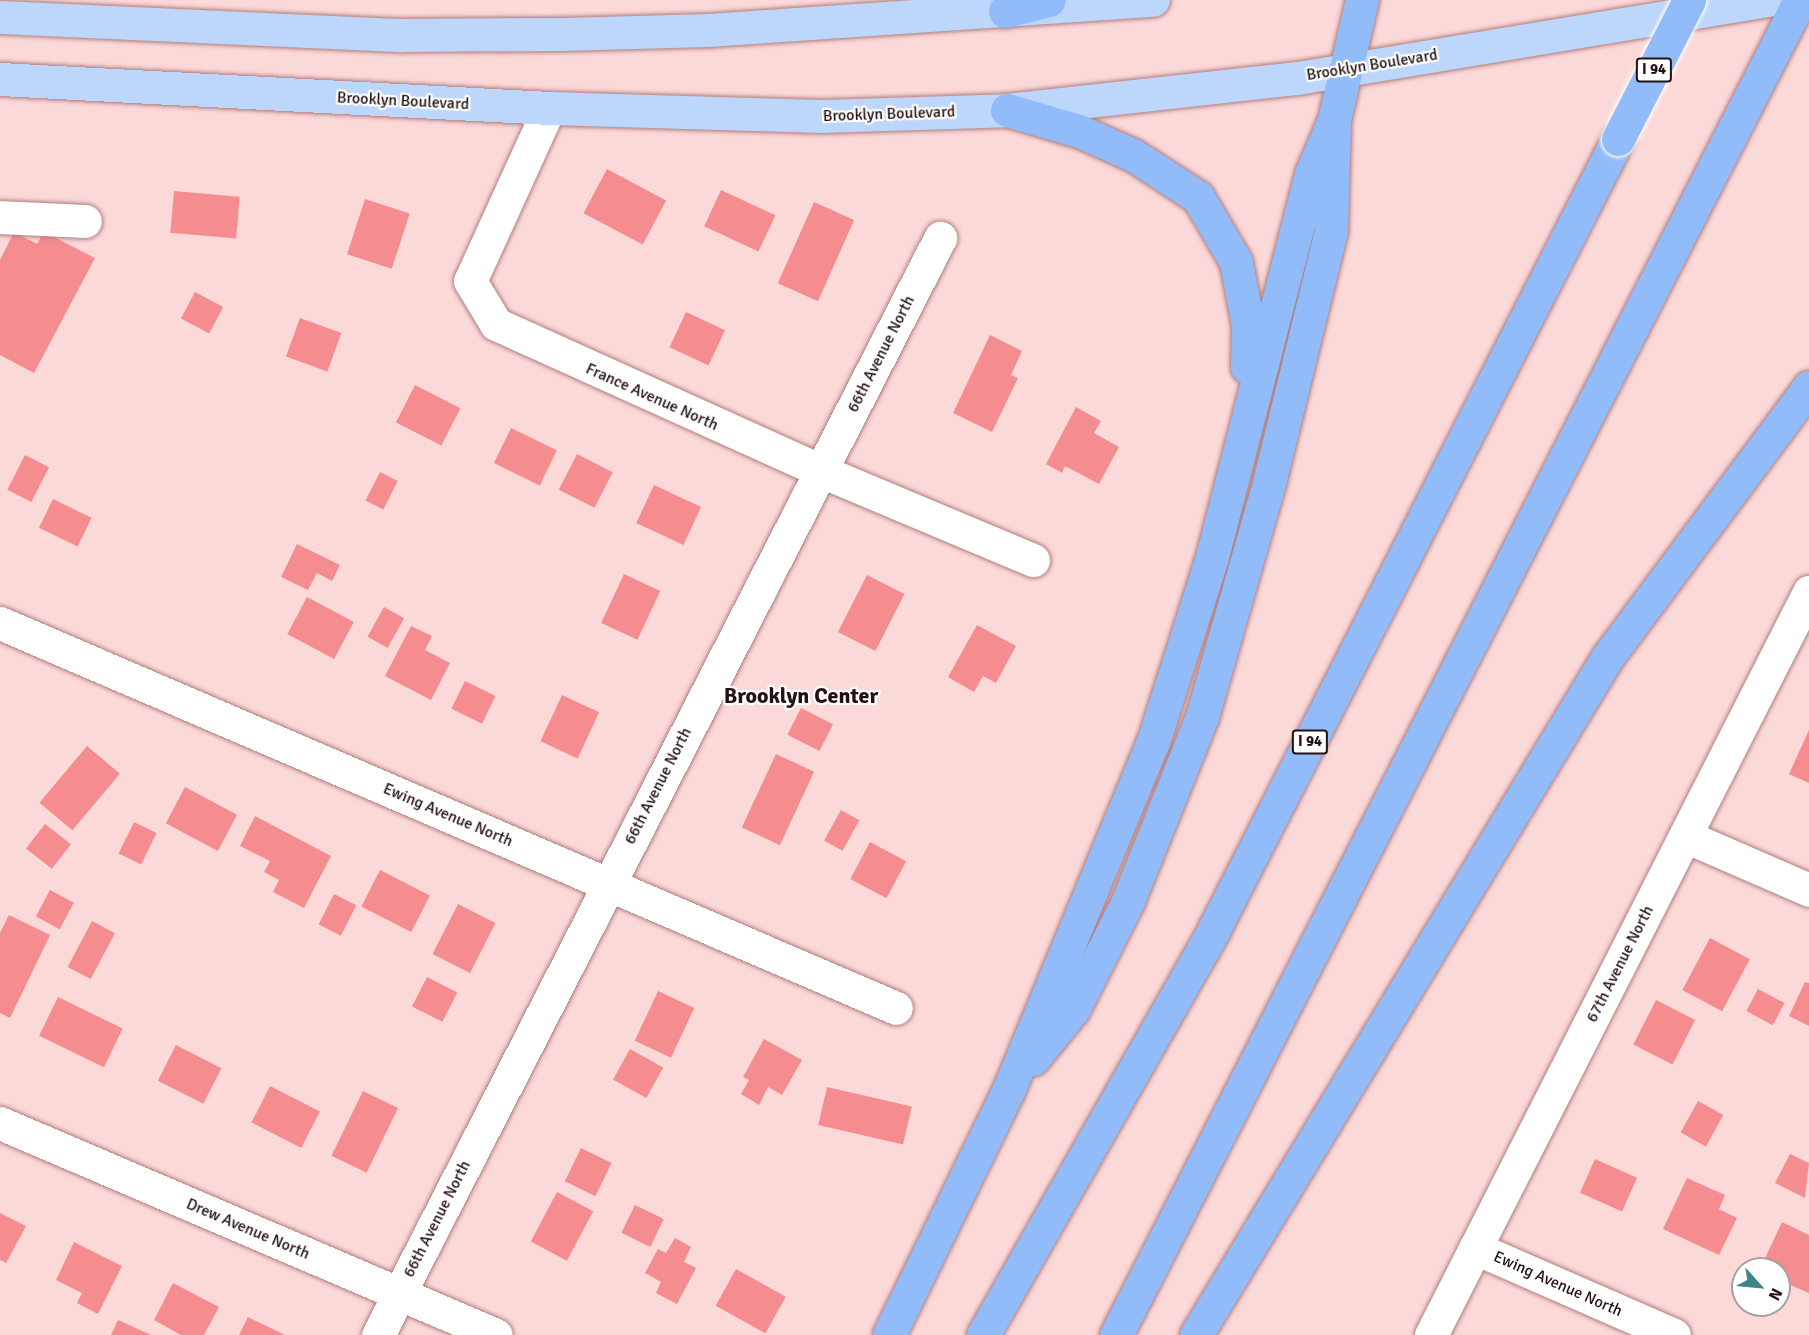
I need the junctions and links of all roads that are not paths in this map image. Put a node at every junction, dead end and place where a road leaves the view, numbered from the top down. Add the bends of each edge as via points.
1 (1049, 0) edge
2 (1153, 0) edge
3 (1362, 0) edge
4 (1689, 0) edge
5 (1770, 0) edge
6 (1800, 0) edge
7 (1005, 11) junction
8 (0, 17) edge
9 (1342, 70) junction
10 (0, 79) edge
11 (549, 108) junction
12 (1007, 110) junction
13 (1334, 120) junction
14 (0, 216) edge
15 (85, 221) dead end
16 (940, 238) dead end
17 (1809, 387) edge
18 (1246, 421) junction
19 (821, 471) junction
20 (1033, 560) dead end
21 (1809, 592) edge
22 (0, 622) edge
23 (1685, 836) junction
24 (608, 884) junction
25 (1809, 890) edge
26 (896, 1008) dead end
27 (1009, 1089) junction
28 (0, 1123) edge
29 (1475, 1248) junction
30 (399, 1294) junction
31 (378, 1335) edge
32 (496, 1335) edge
33 (889, 1335) edge
34 (983, 1335) edge
35 (1116, 1335) edge
36 (1196, 1335) edge
37 (1431, 1335) edge
38 (1674, 1335) edge

1 - 7 highway
2 - 7 main road
3 - 9 highway
4 - 34 highway, I 94, bridge via 1213,931
5 - 9 main road, Brooklyn Boulevard
6 - 35 highway
7 - 8 main road via 708,30 414,35
9 - 12 main road, Brooklyn Boulevard
9 - 13 highway
10 - 11 main road, Brooklyn Boulevard
11 - 12 main road, Brooklyn Boulevard via 821,116
11 - 19 street, France Avenue North via 470,281 479,302 496,324 526,342
12 - 18 highway via 1079,131 1149,163 1178,180 1213,215 1236,262 1244,294
13 - 18 highway via 1311,174
13 - 27 highway via 1331,230 1269,483 1202,717 1157,835 1073,1010
14 - 15 street
16 - 19 street, 66th Avenue North
17 - 36 highway via 1607,658
18 - 27 highway via 1212,556 1153,742
19 - 20 street, France Avenue North
19 - 24 street, 66th Avenue North
21 - 23 street, 67th Avenue North
22 - 24 street, Ewing Avenue North
23 - 25 street
23 - 29 street, 67th Avenue North
24 - 26 street, Ewing Avenue North
24 - 30 street, 66th Avenue North
27 - 33 highway
28 - 30 street, Drew Avenue North
29 - 37 street, 67th Avenue North
29 - 38 street, Ewing Avenue North
30 - 31 street, 66th Avenue North
30 - 32 street, Drew Avenue North

